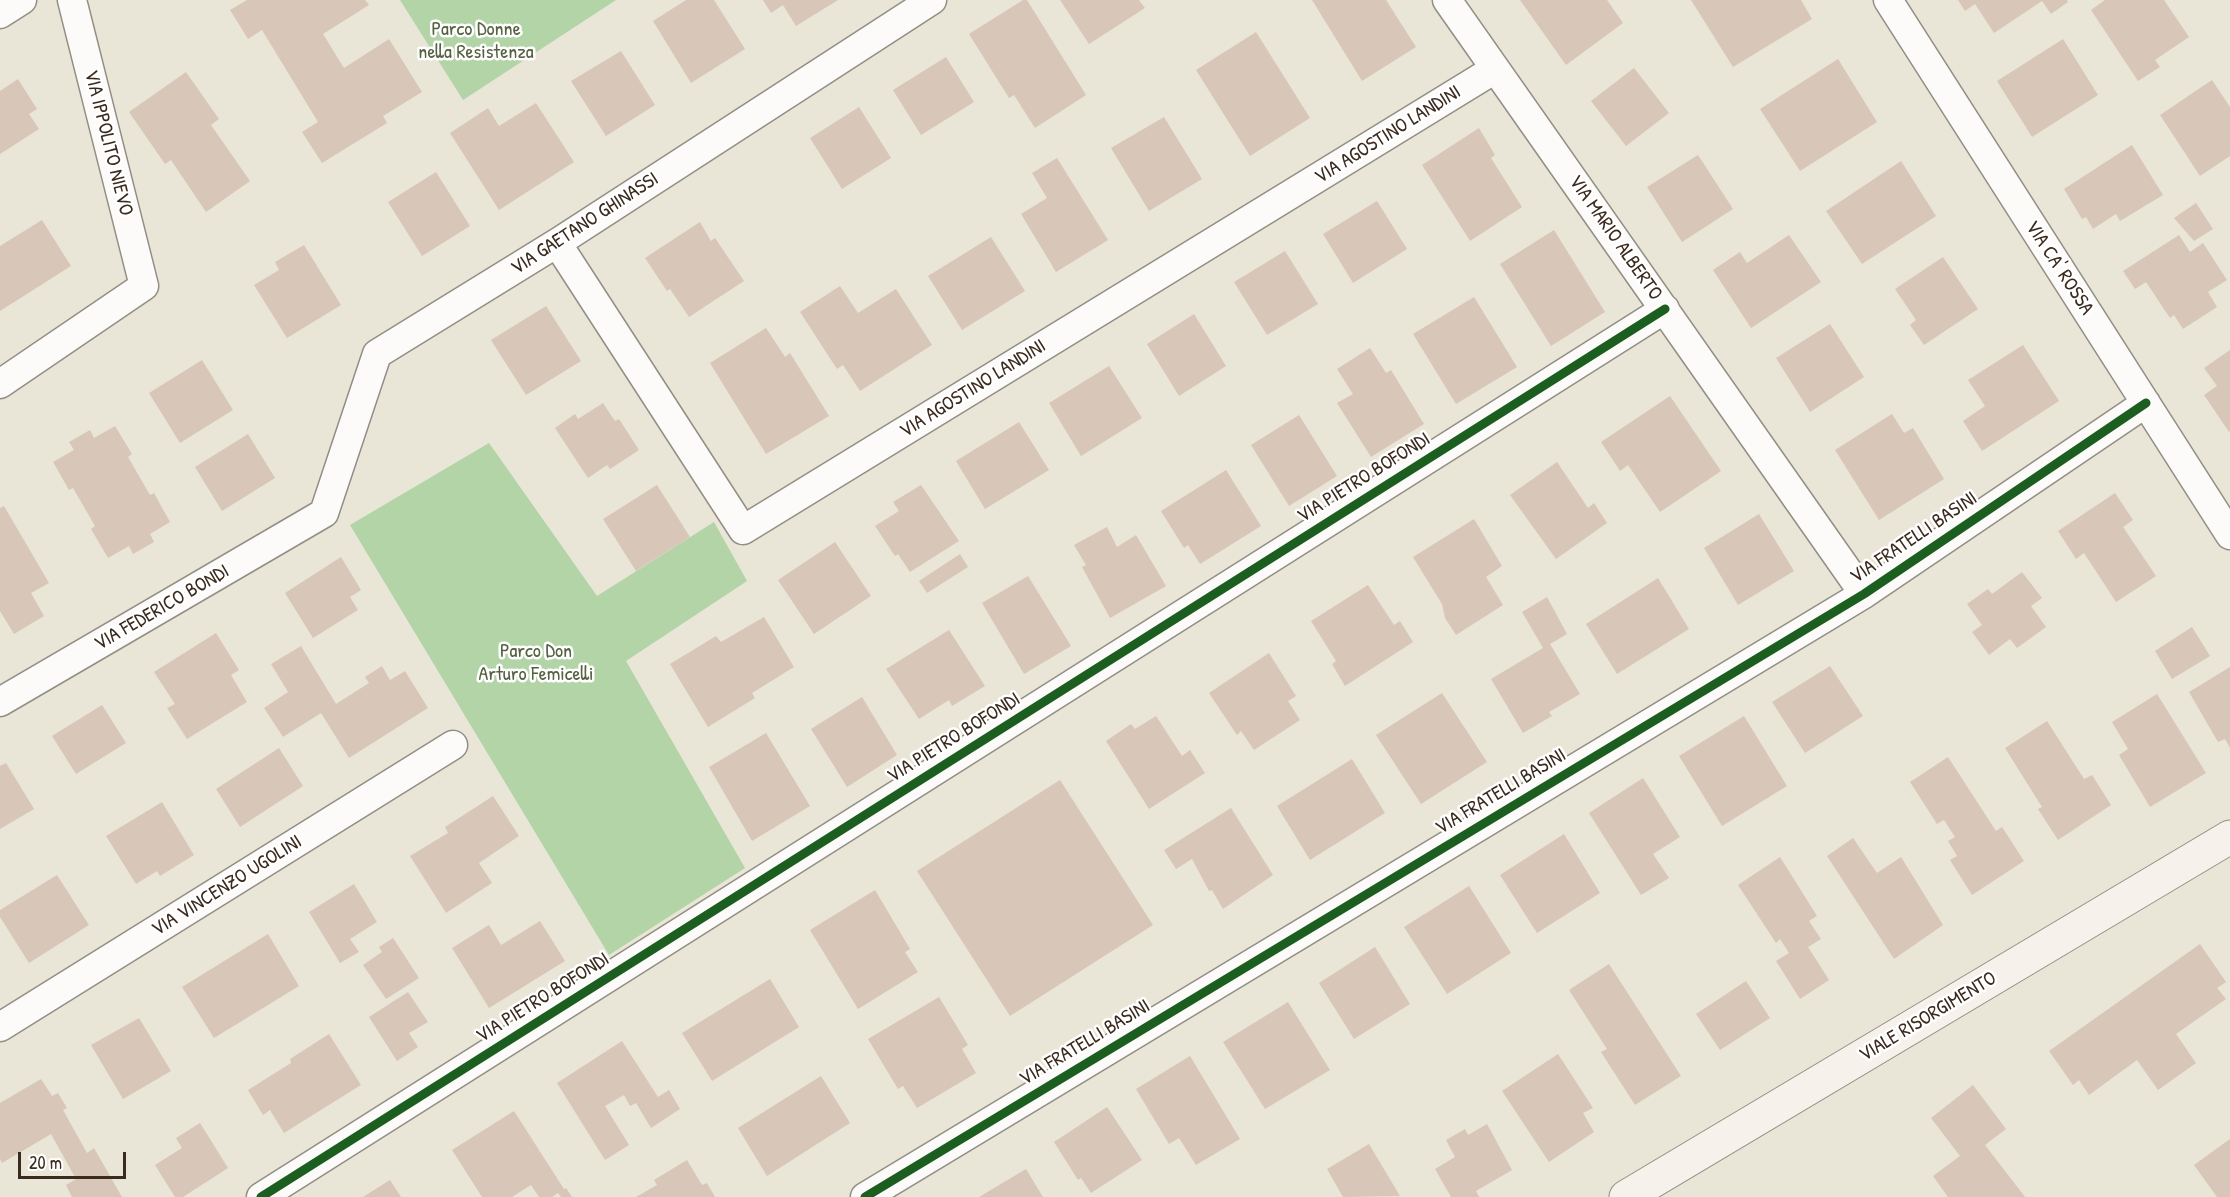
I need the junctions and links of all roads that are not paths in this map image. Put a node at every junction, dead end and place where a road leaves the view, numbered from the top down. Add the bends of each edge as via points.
1 (22, 0) edge
2 (72, 0) edge
3 (932, 0) edge
4 (1447, 0) edge
5 (1888, 0) edge
6 (0, 14) edge
7 (1495, 69) junction
8 (556, 243) junction
9 (1665, 309) junction
10 (0, 384) edge
11 (2146, 404) junction
12 (324, 513) joint
13 (2230, 535) edge
14 (1864, 594) junction
15 (0, 702) edge
16 (453, 746) dead end
17 (2230, 837) edge
18 (0, 1027) edge
19 (261, 1197) edge
20 (866, 1197) edge
21 (1626, 1197) edge

1 - 6 street
2 - 10 street, VIA IPPOLITO NIEVO via 144,286
3 - 8 street, VIA GAETANO GHINASSI
4 - 7 street, VIA MARIO ALBERTO
5 - 11 street, VIA CA' ROSSA
7 - 8 street, VIA AGOSTINO LANDINI via 743,530
7 - 9 street, VIA MARIO ALBERTO
8 - 12 street, VIA GAETANO GHINASSI via 377,354
9 - 14 street, VIA MARIO ALBERTO
9 - 19 street, VIA PIETRO BOFONDI
11 - 13 street, VIA CA' ROSSA
11 - 14 street, VIA FRATELLI BASINI
12 - 15 street, VIA FEDERICO BONDI
14 - 20 street, VIA FRATELLI BASINI
16 - 18 street, VIA VINCENZO UGOLINI
17 - 21 street, VIALE RISORGIMENTO

